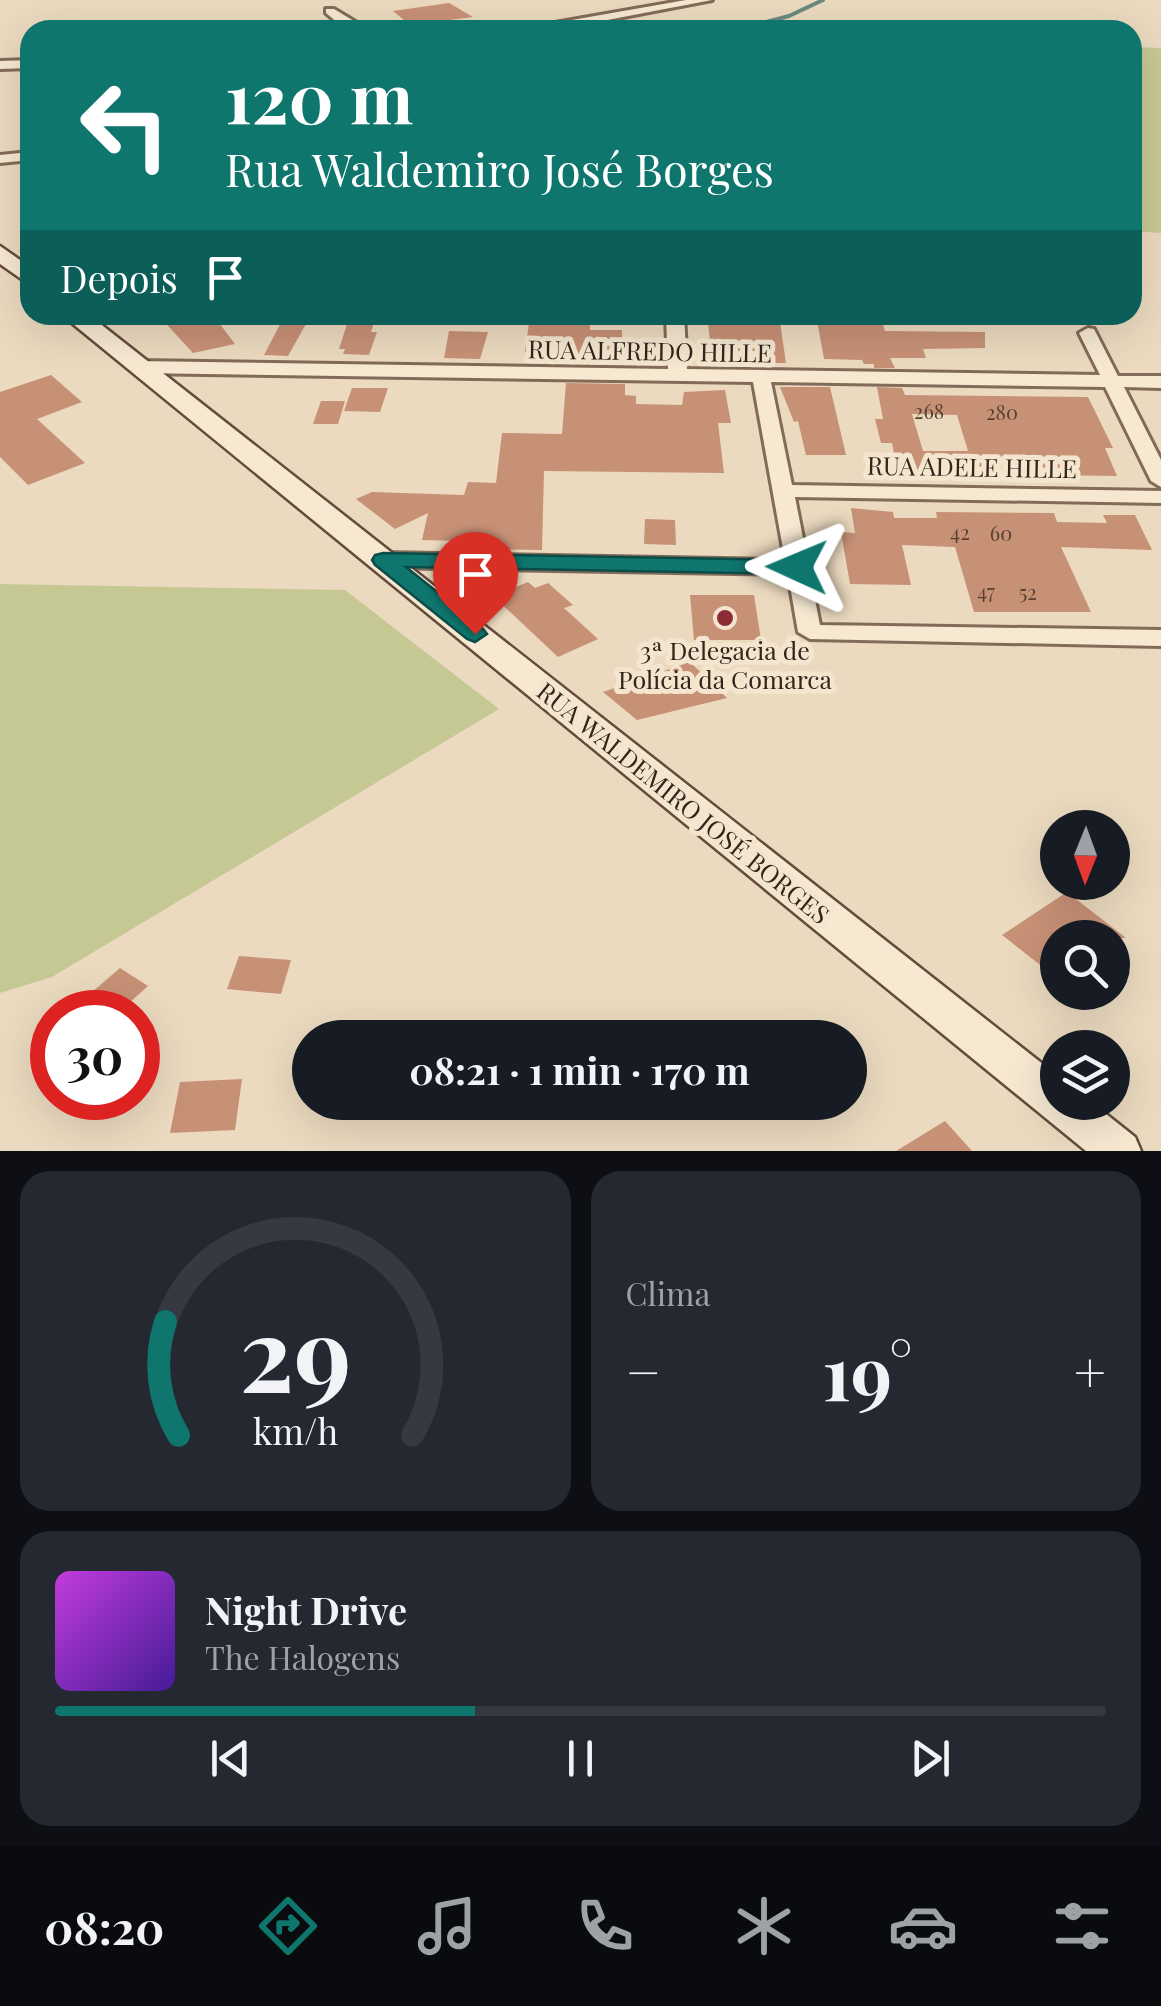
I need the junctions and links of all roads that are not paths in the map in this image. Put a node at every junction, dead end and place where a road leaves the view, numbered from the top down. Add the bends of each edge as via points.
1 (706, 0) edge
2 (330, 12) dead end
3 (345, 20) edge
4 (590, 20) edge
5 (0, 254) edge
6 (20, 270) edge
7 (86, 325) edge
8 (675, 325) edge
9 (1088, 333) dead end
10 (138, 368) junction
11 (678, 375) junction
12 (761, 377) junction
13 (1112, 382) junction
14 (1161, 382) edge
15 (1161, 481) edge
16 (783, 490) junction
17 (1161, 496) edge
18 (383, 560) junction
19 (797, 567) junction
20 (1161, 638) edge
21 (1040, 1088) edge
22 (1080, 1120) edge
23 (1118, 1151) edge

1 - 4 street
2 - 3 street
5 - 6 main road
7 - 10 main road, RUA WALDEMIRO JOSÉ BORGES
8 - 11 street
9 - 13 street
10 - 11 street, RUA ALFREDO HILLE
10 - 18 main road, RUA WALDEMIRO JOSÉ BORGES
11 - 12 street, RUA ALFREDO HILLE
12 - 13 street, RUA ALFREDO HILLE
12 - 16 street
13 - 14 street, RUA ALFREDO HILLE
13 - 15 street
16 - 17 street, RUA ADELE HILLE
16 - 19 street
18 - 19 street
18 - 21 main road, RUA WALDEMIRO JOSÉ BORGES
19 - 20 street via 810,632
22 - 23 main road, RUA WALDEMIRO JOSÉ BORGES

